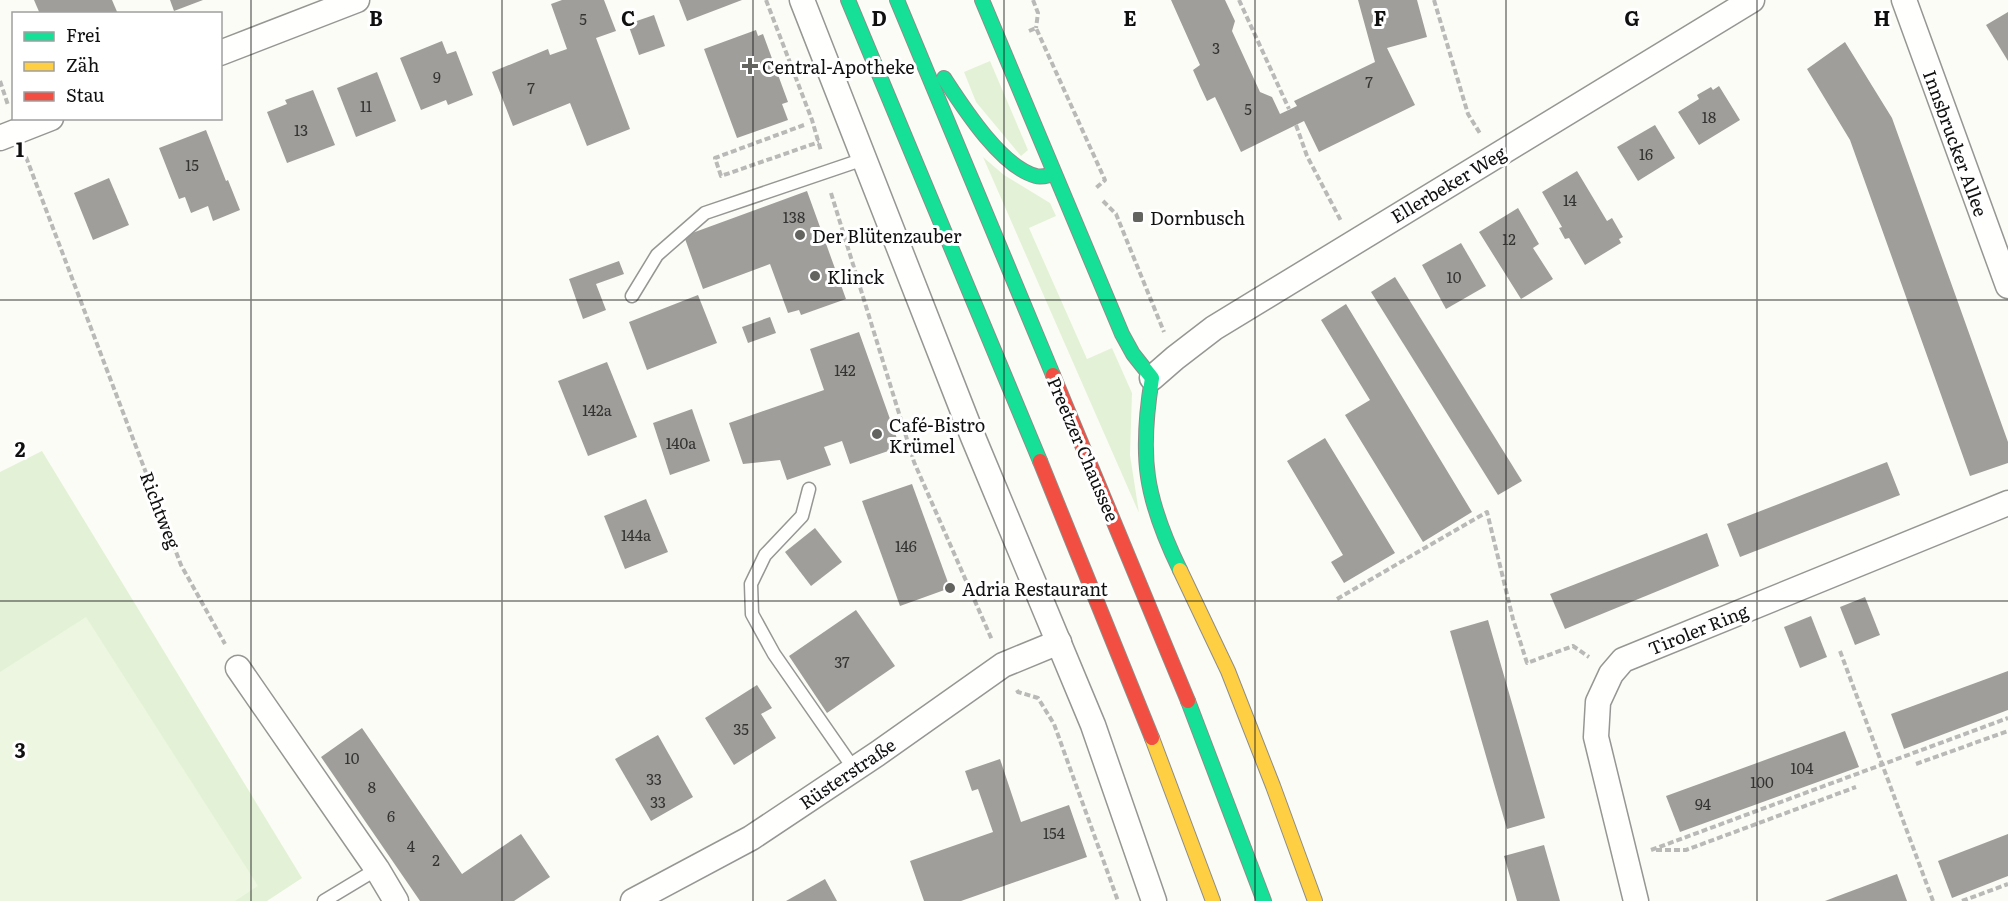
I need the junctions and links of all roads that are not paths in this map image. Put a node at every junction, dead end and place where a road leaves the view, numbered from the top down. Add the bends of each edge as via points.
1 (357, 0) edge
2 (802, 0) edge
3 (848, 0) edge
4 (897, 0) edge
5 (982, 0) edge
6 (1752, 0) edge
7 (1904, 0) edge
8 (904, 20) junction
9 (222, 52) edge
10 (46, 120) edge
11 (8, 135) edge
12 (864, 159) junction
13 (1053, 174) junction
14 (2008, 286) edge
15 (632, 296) dead end
16 (1152, 378) junction
17 (809, 489) dead end
18 (2008, 503) edge
19 (1059, 642) junction
20 (238, 668) road end
21 (854, 769) junction
22 (377, 869) junction
23 (1212, 900) edge
24 (324, 901) edge
25 (396, 901) edge
26 (633, 901) edge
27 (1154, 901) edge
28 (1264, 901) edge
29 (1315, 901) edge
30 (1636, 901) edge

1 - 9 street
2 - 12 street
3 - 23 main road via 1075,545
4 - 8 main road, Preetzer Chaussee
5 - 13 main road
6 - 16 street, Ellerbeker Weg via 1214,328
7 - 14 street, Innsbrucker Allee
8 - 13 main road via 963,108 1004,155 1030,174
8 - 28 main road, Preetzer Chaussee via 1174,667
10 - 11 street
12 - 15 lane via 705,213 657,255
12 - 19 street via 973,437
13 - 16 main road via 1122,334
16 - 29 main road via 1146,414 1151,499 1246,716
17 - 21 lane via 802,516 765,555 751,584 752,614 774,654
18 - 30 street, Tiroler Ring via 1623,660 1611,674 1598,702 1596,737
19 - 21 street, Rüsterstraße via 1003,665
19 - 27 street via 1093,725
20 - 22 street
21 - 26 street, Rüsterstraße via 750,838
22 - 24 lane
22 - 25 street

